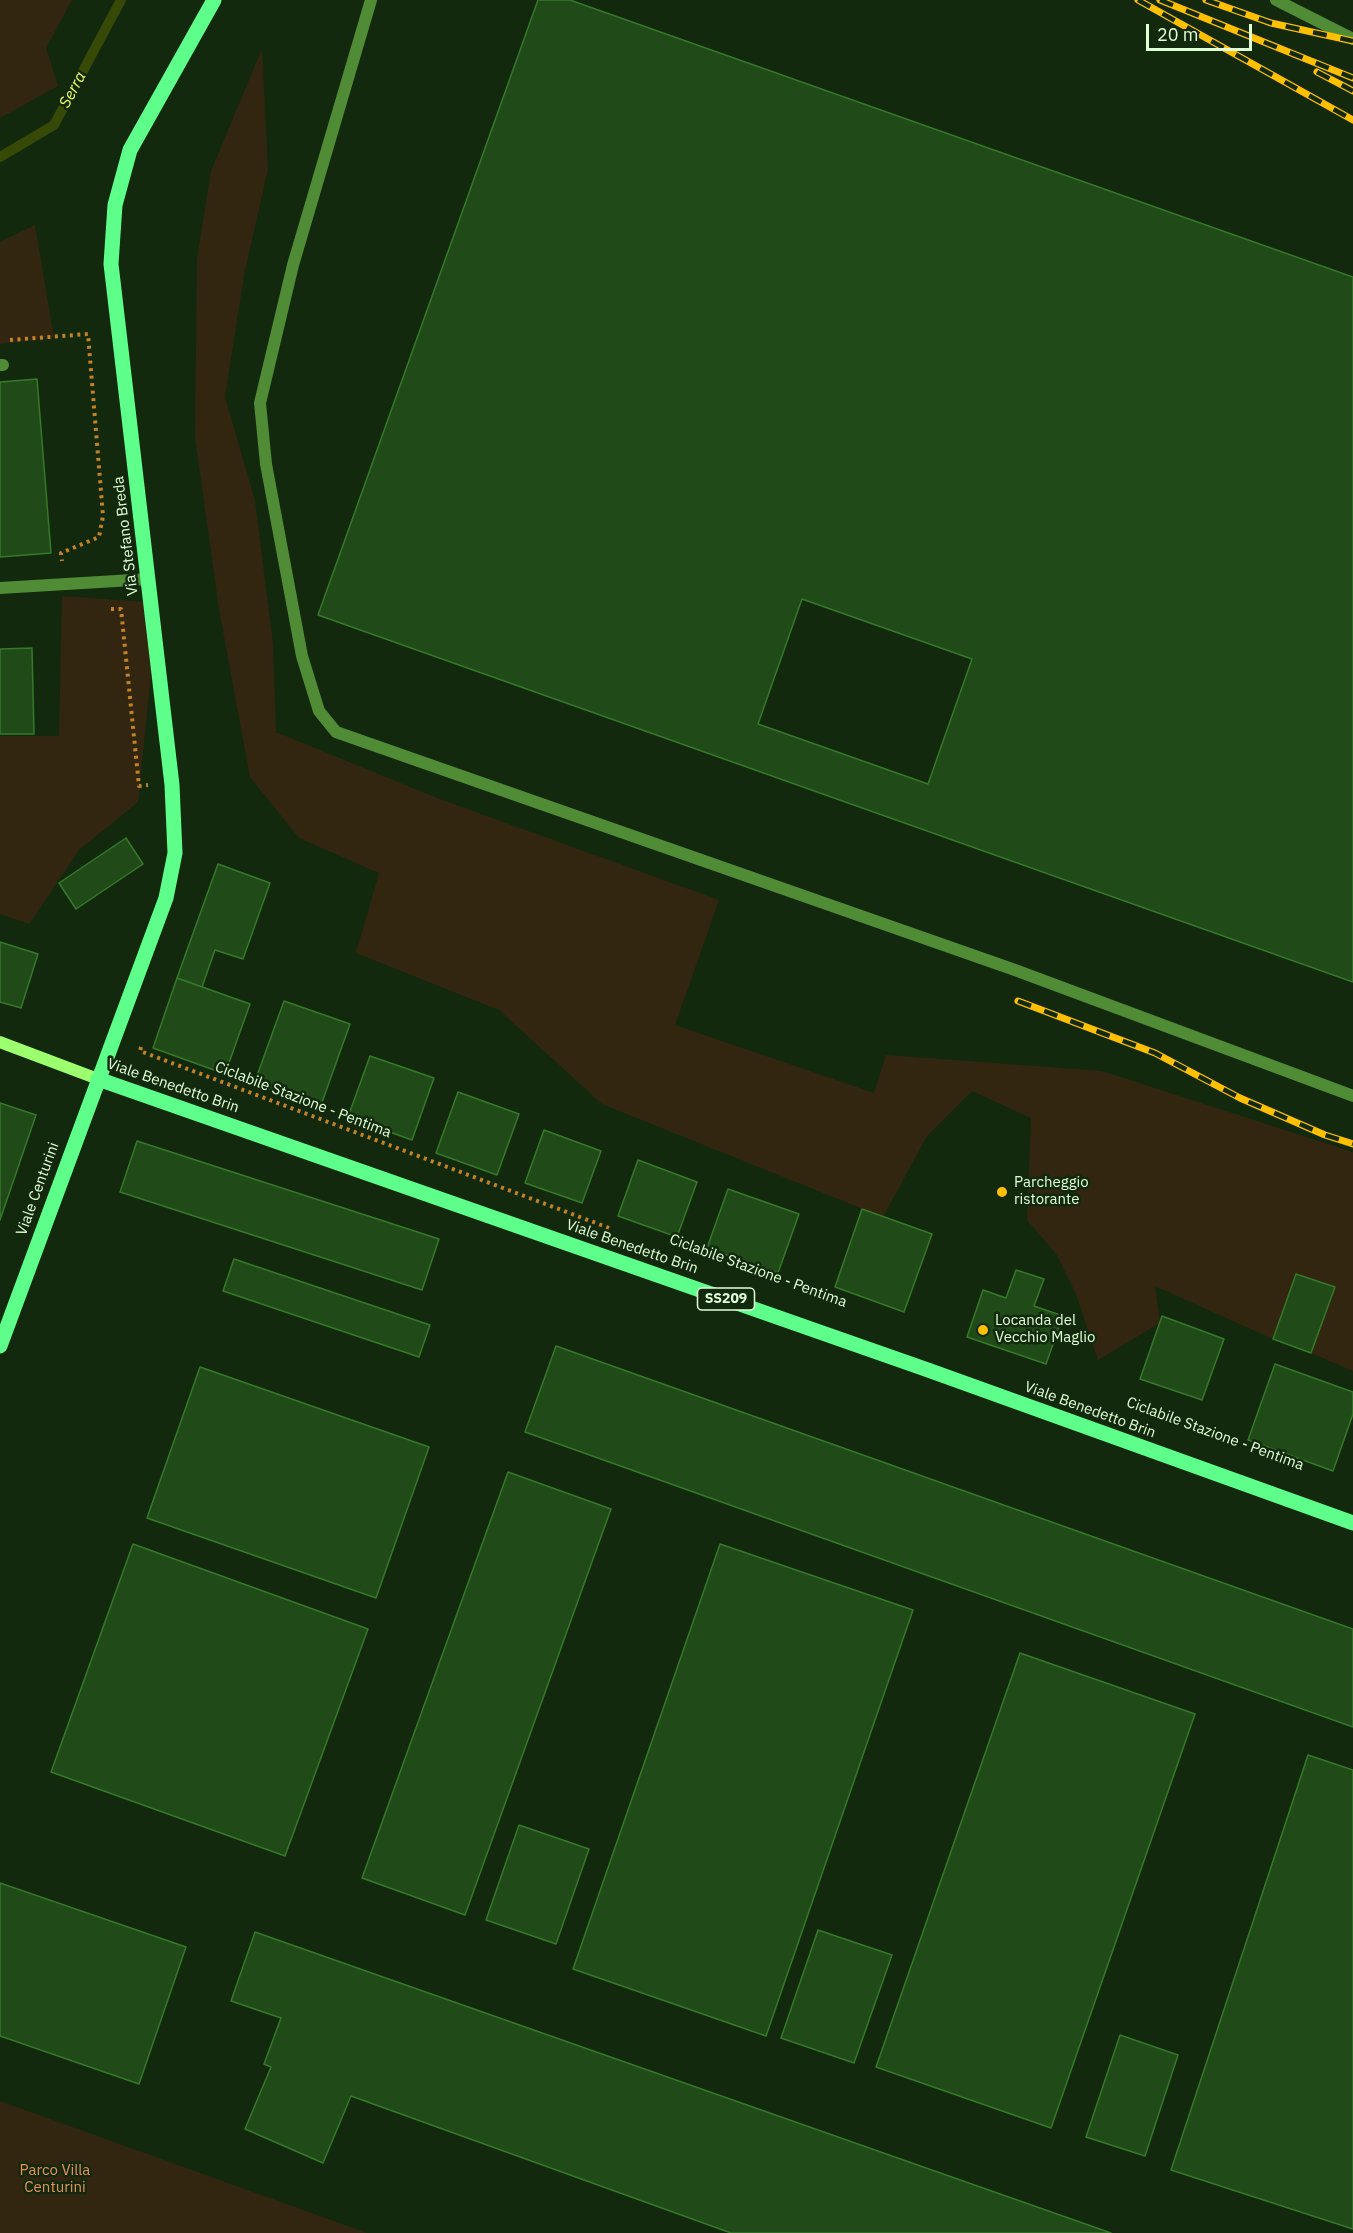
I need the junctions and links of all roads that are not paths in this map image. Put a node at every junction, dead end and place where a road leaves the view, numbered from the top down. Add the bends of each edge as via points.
1 (214, 0) edge
2 (371, 0) edge
3 (1276, 0) edge
4 (1353, 39) edge
5 (149, 579) junction
6 (0, 588) edge
7 (0, 1042) edge
8 (98, 1079) junction
9 (1353, 1096) edge
10 (0, 1346) edge
11 (1353, 1523) edge

1 - 5 main road, Via Stefano Breda via 130,150 114,205 111,264
2 - 9 street via 293,265 260,403 266,464 302,656 319,711 336,732 1003,966
3 - 4 street
5 - 6 street
5 - 8 main road, Via Stefano Breda via 172,785 175,853 166,898
7 - 8 street, Viale Benedetto Brin
8 - 10 main road, Viale Centurini
8 - 11 main road, Viale Benedetto Brin / SS209 via 896,1358

